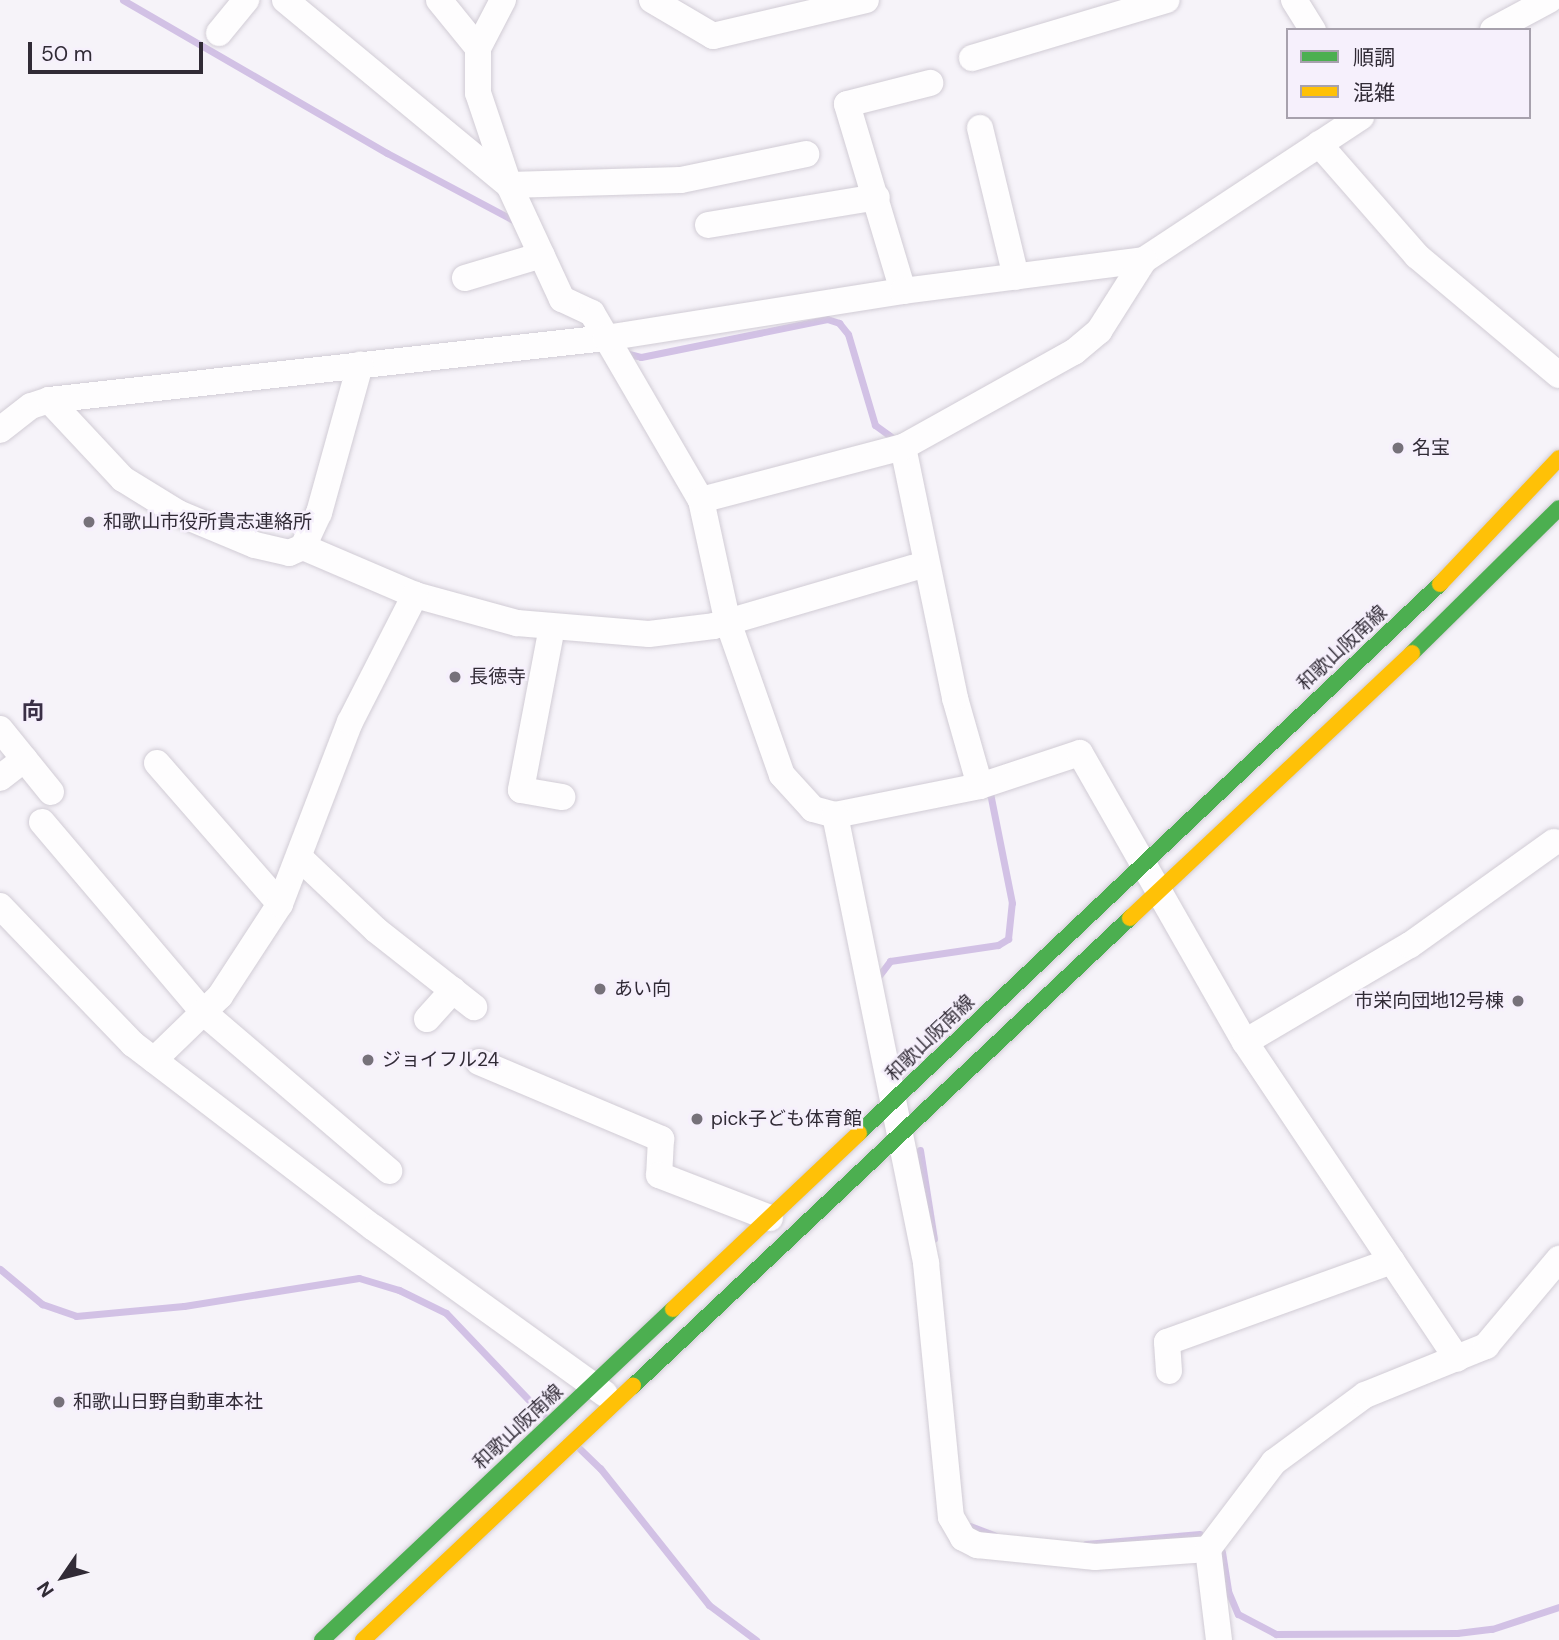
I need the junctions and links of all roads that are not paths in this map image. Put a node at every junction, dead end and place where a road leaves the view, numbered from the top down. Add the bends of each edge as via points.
1 (246, 0) edge
2 (285, 0) edge
3 (439, 0) edge
4 (503, 0) edge
5 (652, 0) edge
6 (866, 0) edge
7 (1167, 0) edge
8 (1294, 0) edge
9 (1549, 0) edge
10 (1312, 28) edge
11 (1497, 28) edge
12 (219, 33) dead end
13 (478, 48) junction
14 (972, 58) dead end
15 (930, 83) dead end
16 (1358, 119) edge
17 (980, 128) dead end
18 (1319, 144) junction
19 (806, 154) dead end
20 (509, 185) junction
21 (877, 197) junction
22 (708, 225) dead end
23 (542, 255) junction
24 (1144, 260) junction
25 (1016, 277) junction
26 (465, 278) dead end
27 (903, 291) junction
28 (606, 338) junction
29 (360, 365) junction
30 (1559, 375) edge
31 (49, 400) junction
32 (0, 430) edge
33 (908, 443) junction
34 (1559, 458) edge
35 (701, 500) junction
36 (1559, 508) edge
37 (303, 547) junction
38 (926, 564) junction
39 (415, 595) junction
40 (727, 619) junction
41 (552, 626) junction
42 (0, 729) edge
43 (24, 759) junction
44 (158, 763) dead end
45 (0, 778) edge
46 (986, 784) junction
47 (51, 792) dead end
48 (562, 797) dead end
49 (835, 816) junction
50 (43, 821) dead end
51 (1554, 842) dead end
52 (301, 859) junction
53 (1142, 865) junction
54 (1157, 892) junction
55 (280, 904) junction
56 (0, 906) edge
57 (453, 990) junction
58 (474, 1007) dead end
59 (204, 1012) junction
60 (427, 1019) dead end
61 (1245, 1042) junction
62 (154, 1060) junction
63 (479, 1062) dead end
64 (893, 1103) junction
65 (901, 1134) junction
66 (389, 1171) dead end
67 (770, 1218) junction
68 (1559, 1259) edge
69 (1392, 1261) junction
70 (1457, 1359) junction
71 (1169, 1371) dead end
72 (584, 1392) junction
73 (606, 1410) junction
74 (1213, 1543) junction
75 (322, 1640) edge
76 (363, 1640) edge
77 (1219, 1640) edge

1 - 12 street
2 - 20 street
3 - 13 street
4 - 13 street
5 - 6 street via 713,36
7 - 14 street
8 - 10 street
9 - 11 street
13 - 20 street via 478,93
15 - 21 street via 847,104
16 - 18 street
17 - 25 street
18 - 24 street
18 - 30 street via 1417,256
19 - 20 street via 681,180
20 - 23 street
21 - 22 street
21 - 27 street
23 - 26 street
23 - 28 street via 562,299 592,313
24 - 25 street
24 - 33 street via 1098,331 1073,352
25 - 27 street
27 - 28 street
28 - 29 street
28 - 35 street
29 - 31 street
29 - 37 street via 319,513
31 - 32 street via 32,406
31 - 37 street via 123,479 150,497 255,545 289,553
33 - 35 street
33 - 38 street
34 - 53 main road, 和歌山阪南線 via 1472,554
35 - 40 street
36 - 54 main road via 1495,575
37 - 39 street
38 - 40 street
38 - 46 street via 954,698
39 - 41 street via 517,623
39 - 52 street via 350,722
40 - 41 street via 713,626 649,635
40 - 49 street via 782,775 813,809
41 - 48 street via 521,790
42 - 43 street
43 - 45 street
43 - 47 street
44 - 55 street
46 - 49 street
46 - 53 street via 1080,753
49 - 64 street
50 - 59 street
51 - 61 street via 1410,944
52 - 55 street
52 - 57 street via 376,930
53 - 54 street
53 - 64 main road, 和歌山阪南線
54 - 61 street
54 - 65 main road
55 - 59 street via 220,996
56 - 62 street
57 - 58 street
57 - 60 street
59 - 62 street
59 - 66 street
61 - 69 street
62 - 72 street
63 - 67 street via 661,1139 659,1175
64 - 65 street
64 - 67 main road, 和歌山阪南線
65 - 73 main road
65 - 74 street via 926,1263 951,1517 963,1538 977,1545 1095,1556
67 - 72 main road, 和歌山阪南線
68 - 70 street via 1486,1346
69 - 70 street
69 - 71 street via 1167,1342
70 - 74 street via 1365,1395 1274,1462
72 - 73 street
72 - 75 main road, 和歌山阪南線
73 - 76 main road
74 - 77 street

